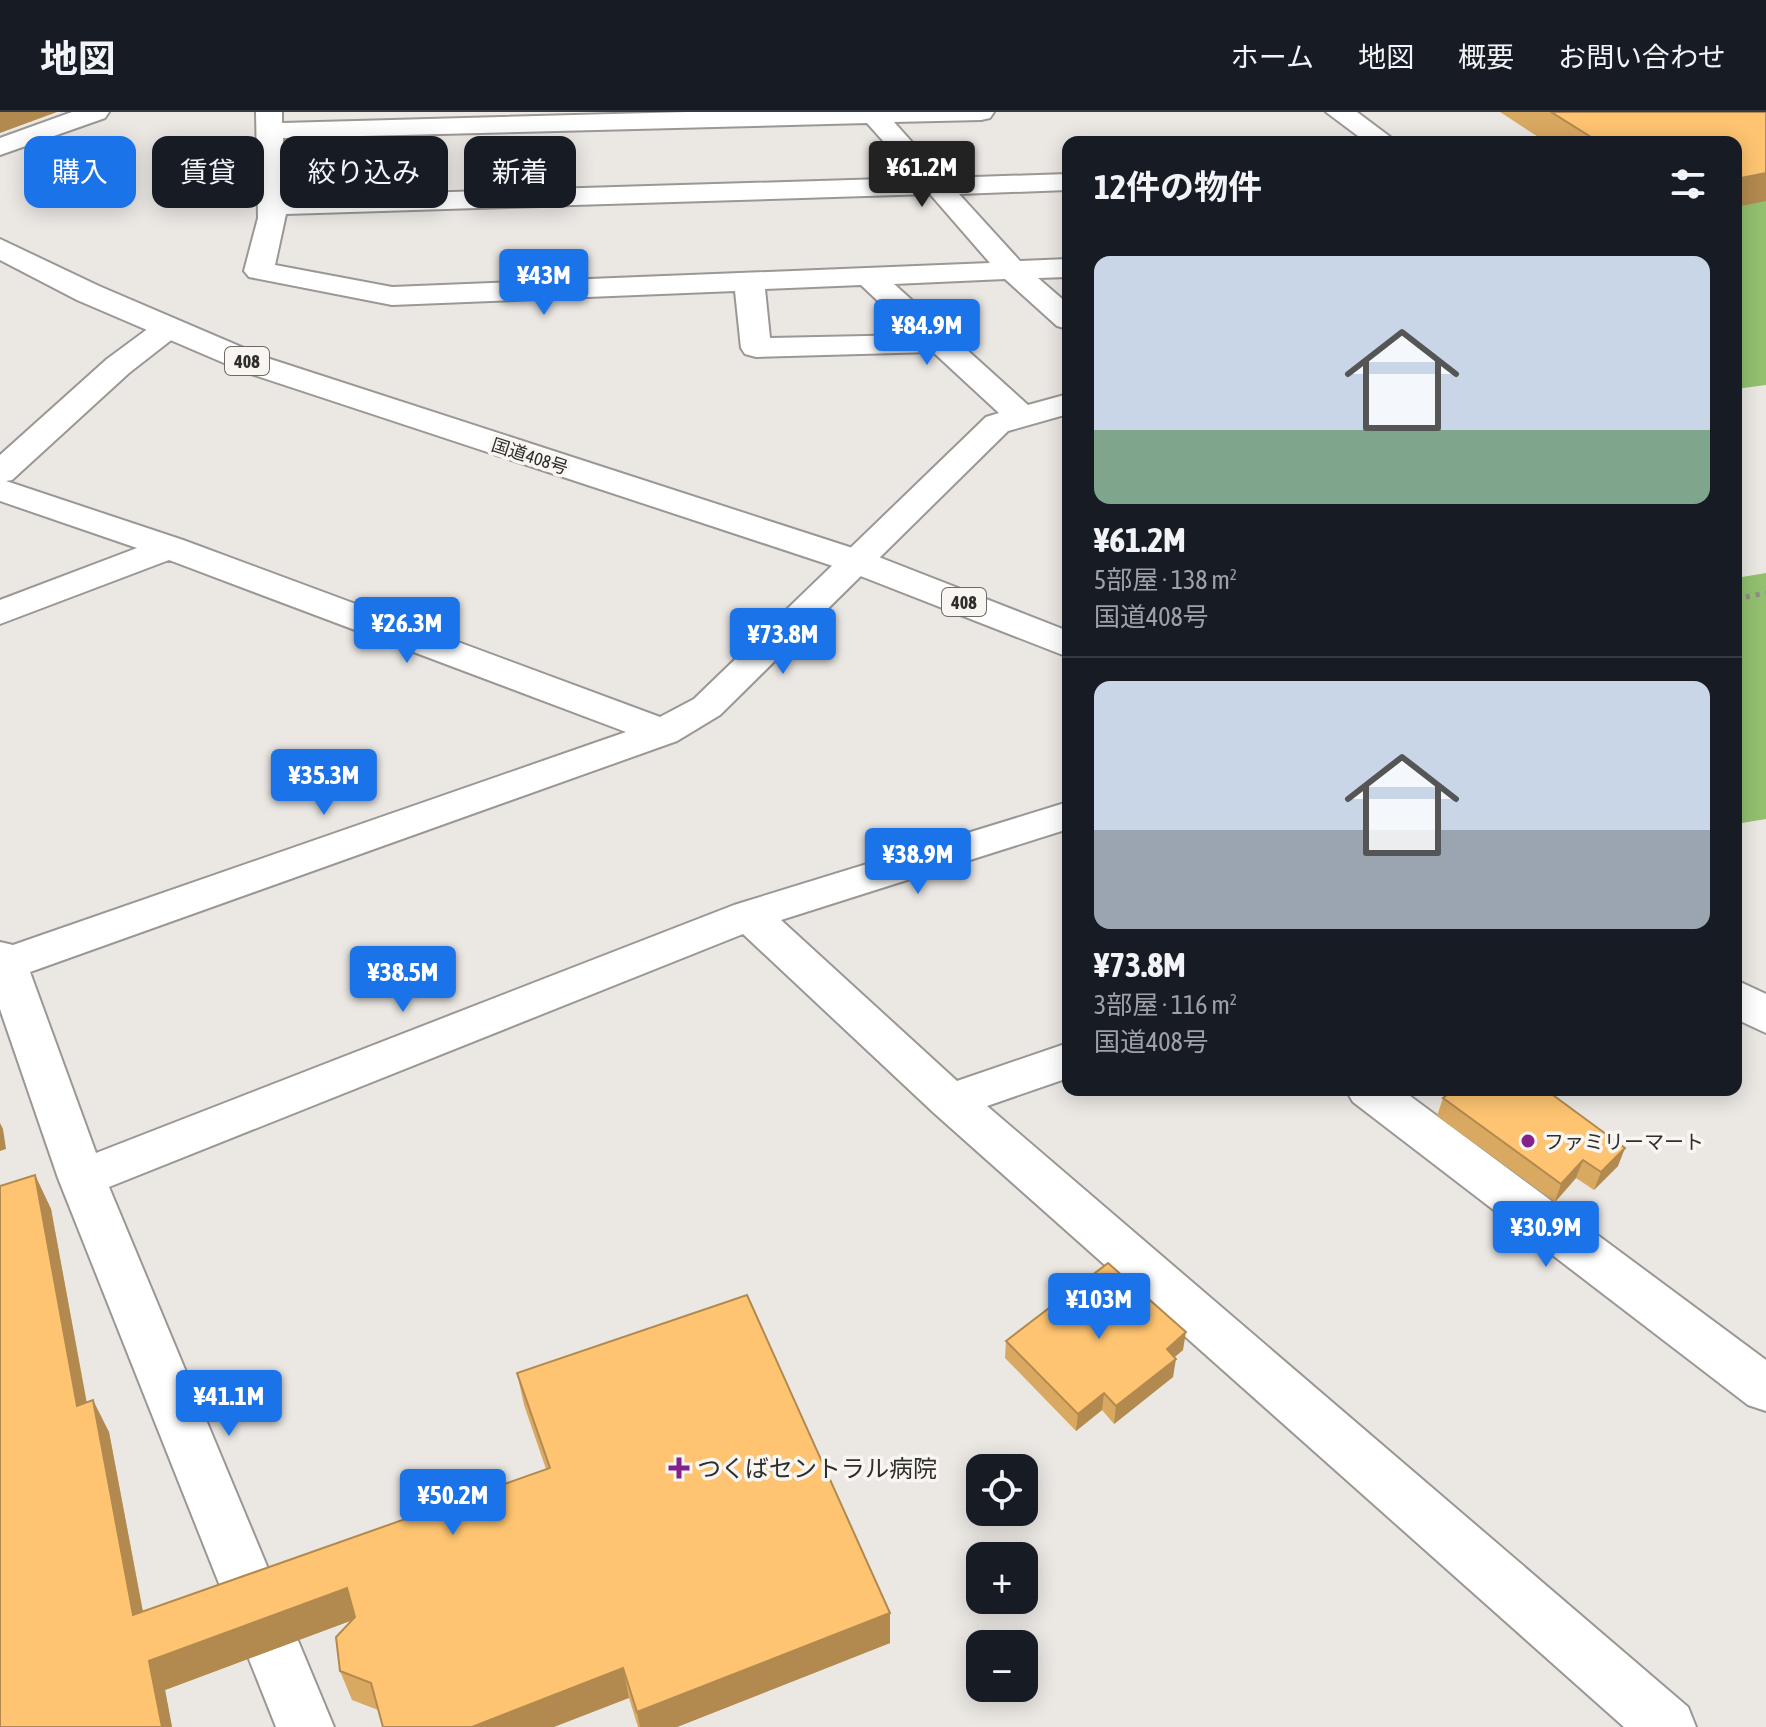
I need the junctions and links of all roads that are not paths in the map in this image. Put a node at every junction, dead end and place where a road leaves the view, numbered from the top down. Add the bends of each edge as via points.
1 (96, 112) edge
2 (981, 112) edge
3 (1339, 112) edge
4 (872, 113) edge
5 (268, 122) edge
6 (1375, 136) edge
7 (0, 147) edge
8 (1062, 182) edge
9 (937, 187) junction
10 (271, 206) junction
11 (0, 248) edge
12 (1062, 268) edge
13 (1013, 271) junction
14 (869, 277) junction
15 (749, 282) junction
16 (1062, 315) edge
17 (168, 328) junction
18 (941, 343) junction
19 (1062, 406) edge
20 (1022, 417) junction
21 (0, 473) edge
22 (0, 490) edge
23 (171, 547) junction
24 (858, 562) junction
25 (0, 613) edge
26 (1062, 643) edge
27 (663, 732) junction
28 (1062, 817) edge
29 (749, 915) junction
30 (3, 960) edge
31 (1742, 1001) edge
32 (1766, 1016) edge
33 (1062, 1062) edge
34 (1377, 1096) edge
35 (950, 1101) junction
36 (82, 1178) junction
37 (1766, 1389) edge
38 (305, 1727) edge
39 (1667, 1727) edge

1 - 7 street
2 - 4 street
3 - 6 street
4 - 5 street
4 - 9 street
5 - 10 street
8 - 9 street
9 - 10 street
9 - 13 street
10 - 15 street via 259,271 392,296
11 - 17 highway, 国道408号 / 408
12 - 13 street
13 - 14 street
13 - 16 street
14 - 15 street
14 - 18 street
15 - 18 street via 756,348
17 - 21 street
17 - 24 highway, 国道408号 / 408 via 356,400
18 - 20 street
19 - 20 street
20 - 24 street via 997,424
22 - 23 street
23 - 25 street
23 - 27 street
24 - 26 highway, 国道408号 / 408
24 - 27 street via 707,707
27 - 30 street
28 - 29 street
29 - 35 street
29 - 36 street
30 - 36 street
31 - 32 highway
33 - 35 street
34 - 37 street
35 - 39 street
36 - 38 street

